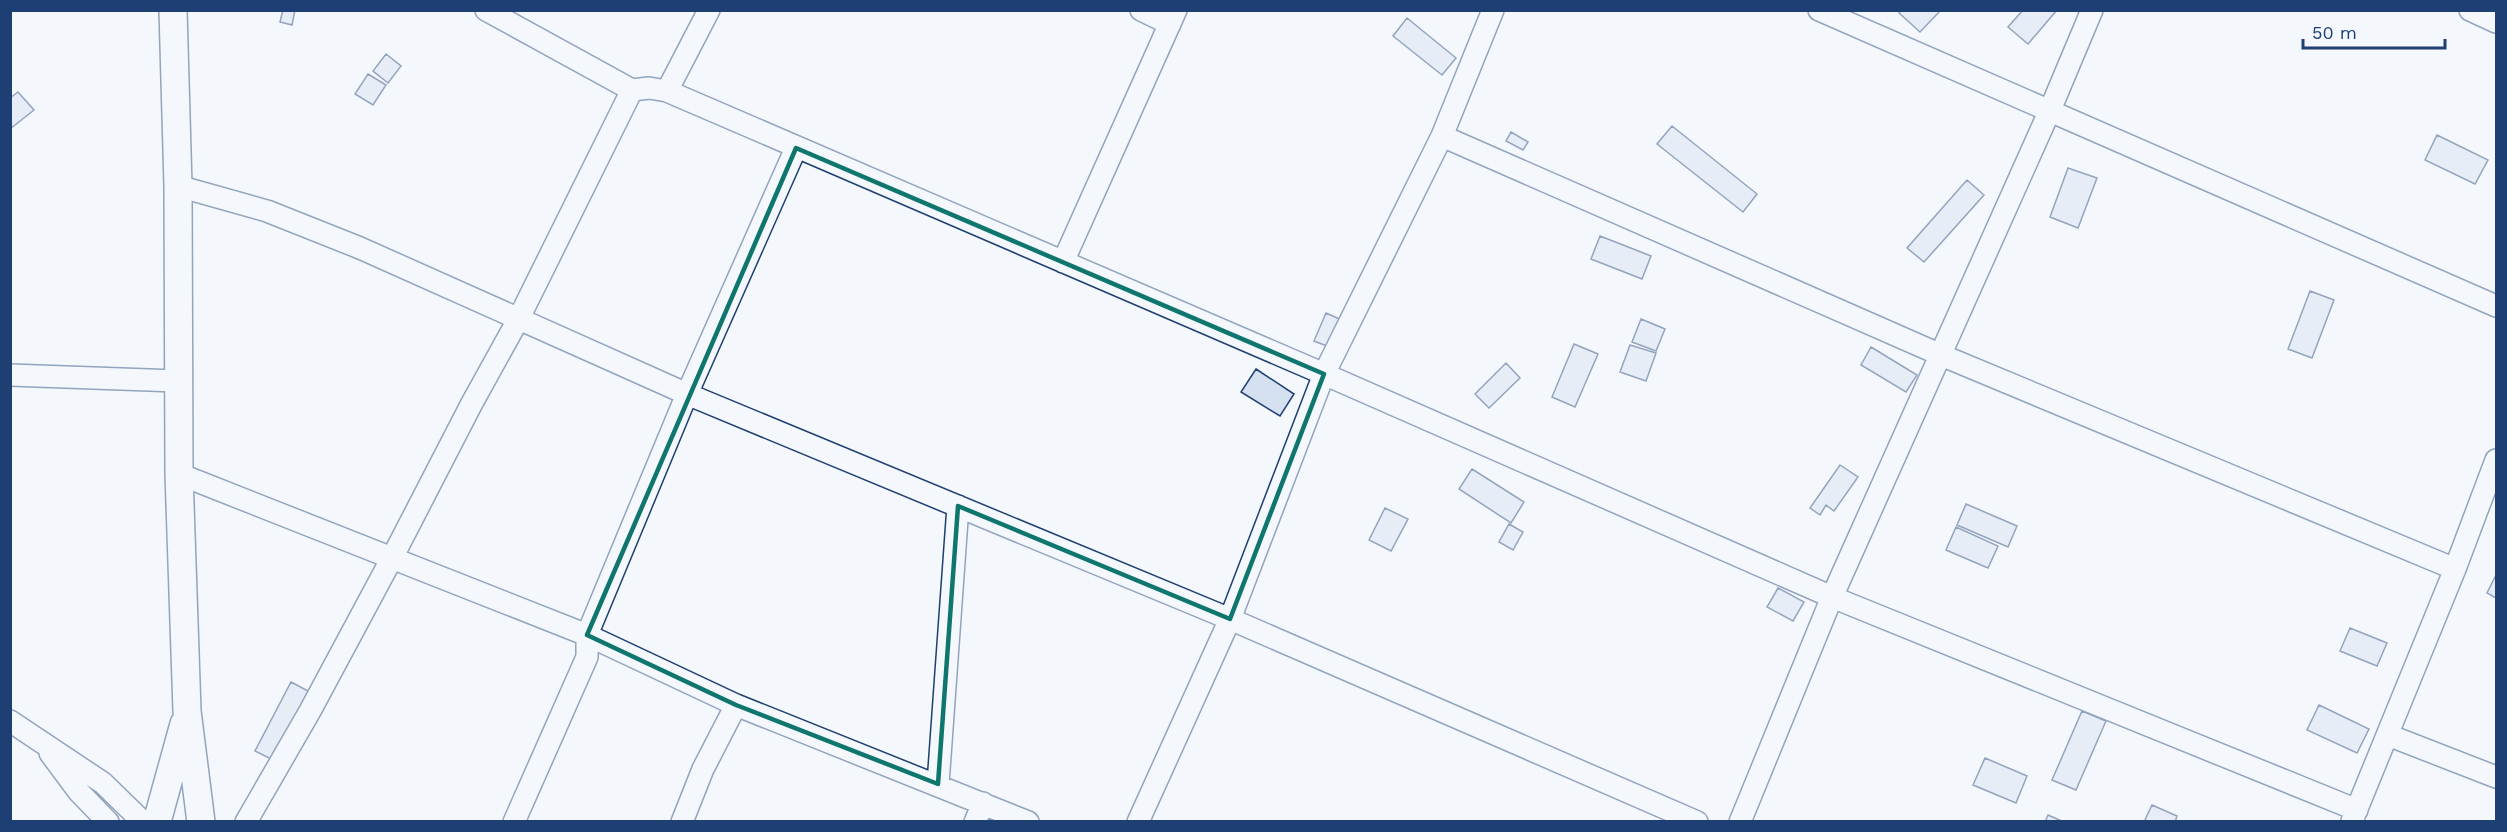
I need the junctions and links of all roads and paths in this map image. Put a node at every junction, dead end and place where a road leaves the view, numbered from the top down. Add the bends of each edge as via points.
1 (173, 10) edge
2 (486, 10) edge
3 (709, 10) edge
4 (1141, 10) edge
5 (1493, 10) edge
6 (1819, 10) edge
7 (2092, 10) edge
8 (2470, 10) edge
9 (1173, 17) edge
10 (2496, 22) edge
11 (632, 90) junction
12 (668, 91) junction
13 (2050, 110) junction
14 (1442, 136) junction
15 (796, 147) junction
16 (178, 186) junction
17 (1063, 262) junction
18 (2496, 306) edge
19 (519, 318) junction
20 (1941, 355) junction
21 (1324, 374) junction
22 (10, 375) edge
23 (177, 381) junction
24 (687, 394) junction
25 (2496, 460) edge
26 (178, 474) junction
27 (958, 507) junction
28 (392, 558) junction
29 (2455, 569) junction
30 (1832, 597) junction
31 (1230, 619) junction
32 (587, 634) junction
33 (736, 705) junction
34 (187, 711) junction
35 (10, 721) edge
36 (2388, 735) junction
37 (39, 738) junction
38 (2496, 777) edge
39 (938, 784) junction
40 (979, 812) edge
41 (2355, 816) edge
42 (150, 820) edge
43 (108, 822) edge
44 (193, 822) edge
45 (201, 822) edge
46 (246, 822) edge
47 (514, 822) edge
48 (682, 822) edge
49 (1028, 822) edge
50 (1138, 822) edge
51 (1697, 822) edge
52 (1740, 822) edge

1 - 16 main road
2 - 11 street
3 - 12 street
4 - 9 street
5 - 14 street
6 - 13 street
7 - 13 street
8 - 10 street
9 - 17 street
11 - 12 street
11 - 19 street
12 - 15 street
13 - 18 street
13 - 20 street
14 - 20 street
14 - 21 street
15 - 17 street
15 - 24 street
16 - 19 street via 267,211
16 - 23 main road
17 - 21 street
19 - 24 street
19 - 28 street
20 - 29 street
20 - 30 street
21 - 30 street
21 - 31 street
22 - 23 street
23 - 26 main road
24 - 27 street
24 - 32 street
25 - 29 street
26 - 28 street
26 - 34 main road
27 - 31 street
27 - 39 street
28 - 32 street
28 - 46 street
29 - 36 street
30 - 41 street
30 - 52 street
31 - 50 street
31 - 51 street
32 - 33 street
32 - 47 street via 587,657
33 - 39 street
33 - 48 street via 703,769
34 - 42 main road
34 - 45 main road
35 - 37 street
36 - 38 street
36 - 41 street
37 - 42 street
37 - 43 street via 79,792
39 - 40 street
40 - 49 street
42 - 44 main road via 181,818

